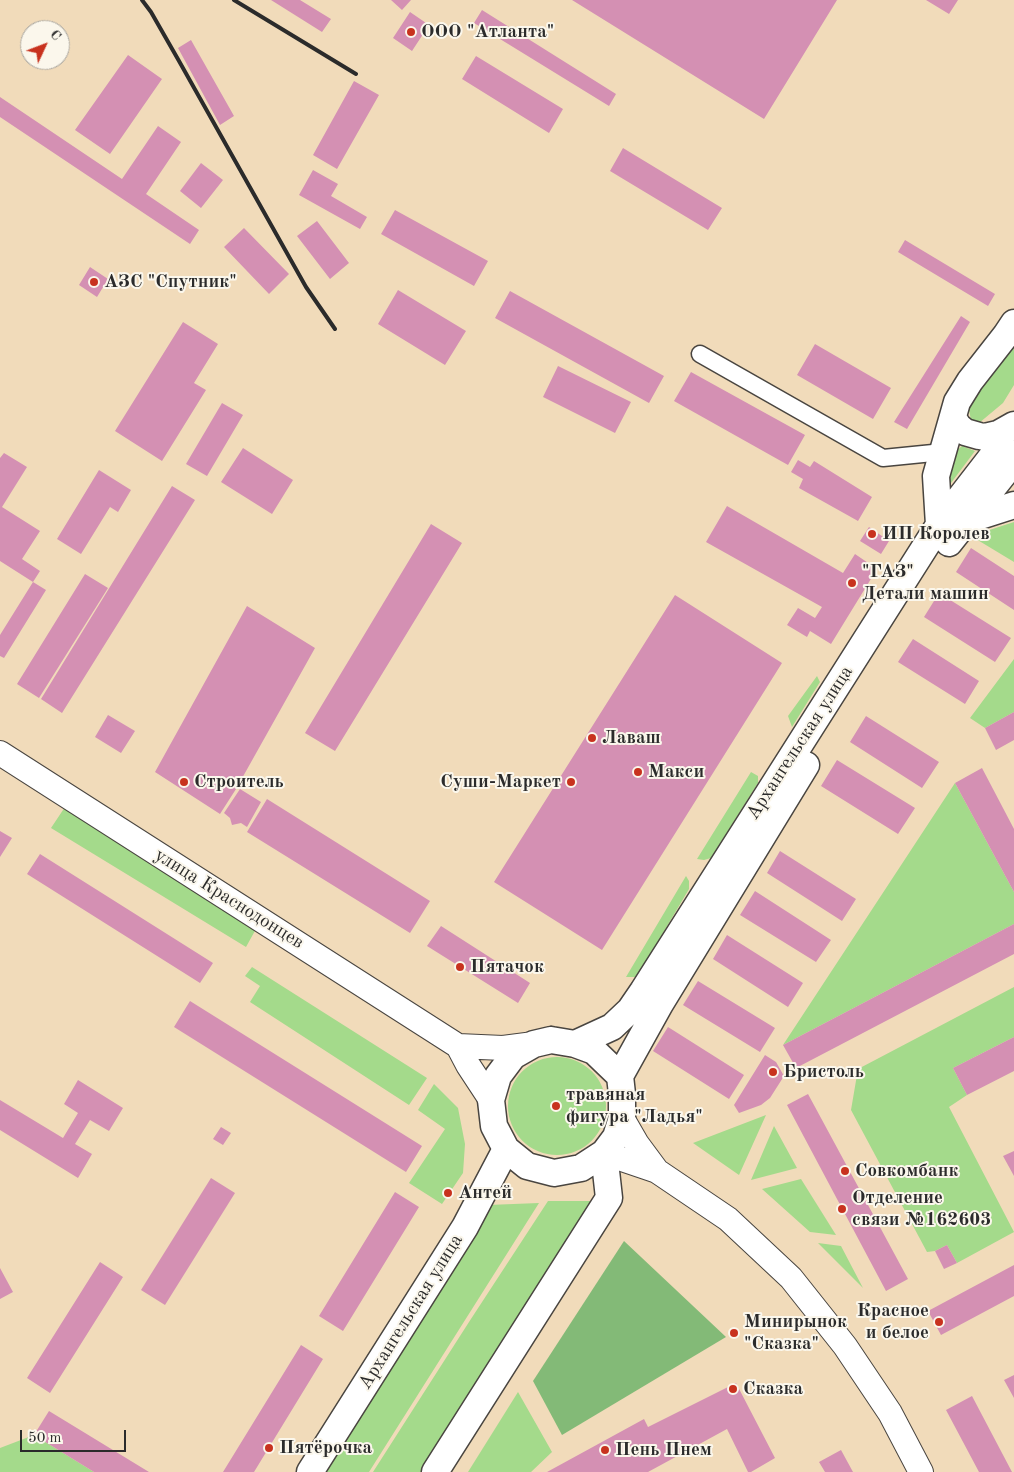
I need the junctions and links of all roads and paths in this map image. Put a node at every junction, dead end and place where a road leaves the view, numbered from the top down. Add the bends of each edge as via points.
1 (1014, 324) edge
2 (700, 354) dead end
3 (953, 418) junction
4 (1014, 426) edge
5 (943, 452) junction
6 (1014, 461) edge
7 (1014, 505) edge
8 (947, 530) junction
9 (0, 753) edge
10 (534, 1044) junction
11 (575, 1044) junction
12 (458, 1046) junction
13 (620, 1076) junction
14 (491, 1100) junction
15 (622, 1118) junction
16 (506, 1149) junction
17 (604, 1153) junction
18 (656, 1171) junction
19 (310, 1472) edge
20 (435, 1472) edge
21 (921, 1472) edge

1 - 3 main road via 970,381 957,402
2 - 5 street via 883,458
3 - 4 main road via 965,432 985,437
3 - 5 main road
4 - 8 main road, Архангельская улица
5 - 8 main road via 936,476
6 - 8 main road, Архангельская улица
7 - 8 main road
8 - 11 main road, Архангельская улица via 630,1010 612,1026
8 - 13 main road, Архангельская улица via 660,1004
9 - 12 main road, улица Краснодонцев
10 - 11 main road via 551,1040
10 - 12 main road via 503,1048
10 - 14 main road via 513,1056 503,1069
11 - 13 main road via 594,1051
12 - 14 main road, улица Краснодонцев
13 - 15 main road
14 - 16 main road via 494,1126
15 - 17 main road via 616,1137
15 - 18 main road
16 - 17 main road via 527,1166 554,1173 581,1168
16 - 19 main road, Архангельская улица via 465,1227
17 - 18 main road
17 - 20 main road via 609,1198
18 - 21 main road via 728,1219 791,1278 844,1346 890,1413

